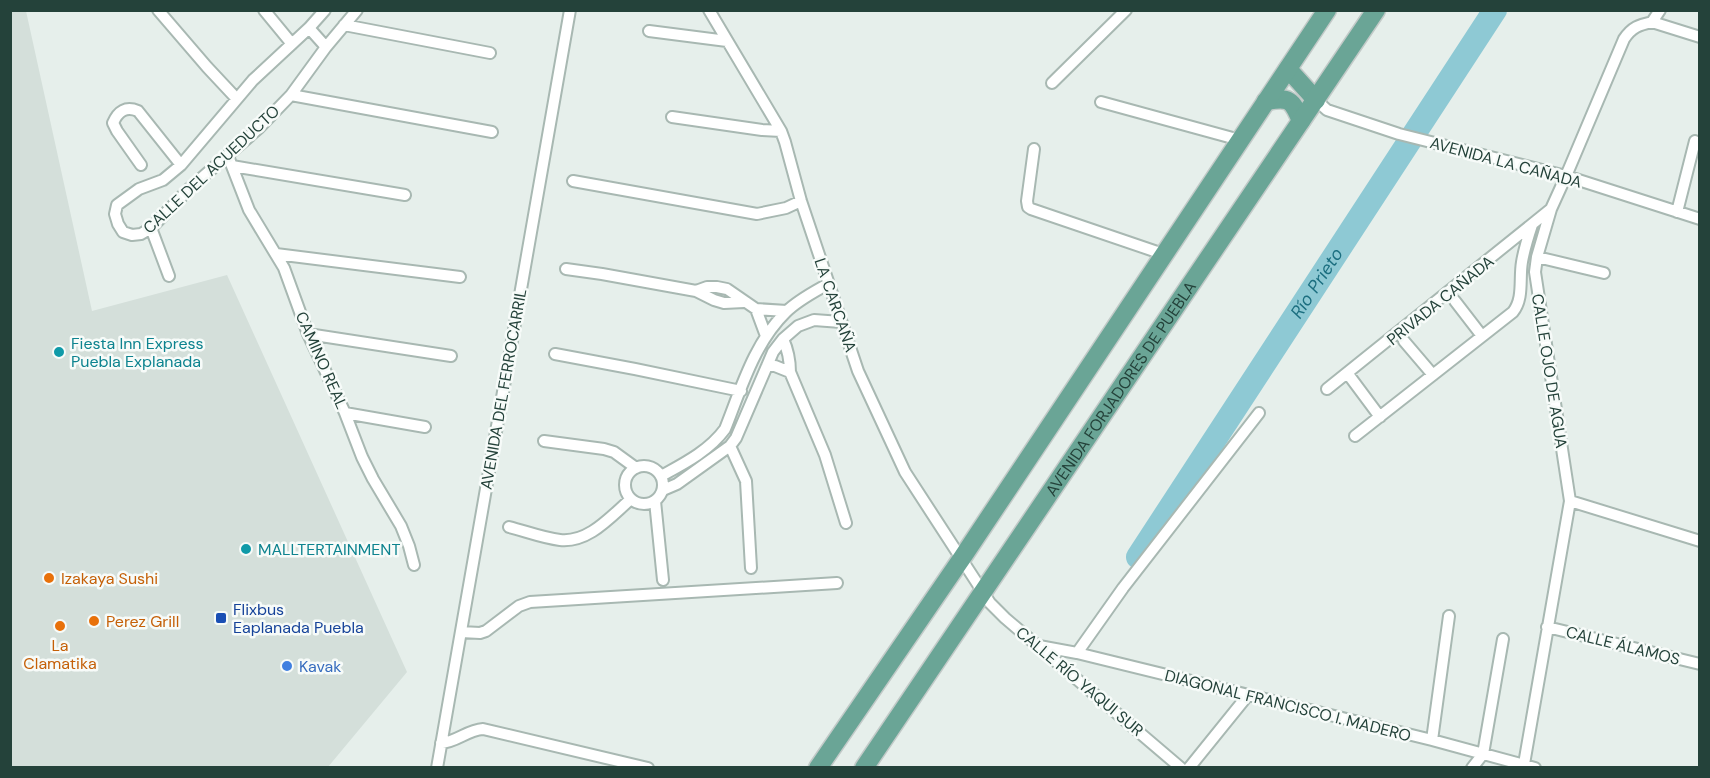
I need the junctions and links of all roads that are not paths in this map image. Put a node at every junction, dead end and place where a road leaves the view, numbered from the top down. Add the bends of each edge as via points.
1 (158, 10) edge
2 (264, 10) edge
3 (325, 10) edge
4 (357, 10) edge
5 (570, 10) edge
6 (709, 10) edge
7 (1126, 10) edge
8 (1327, 10) edge
9 (1376, 10) edge
10 (1660, 10) edge
11 (1652, 22) junction
12 (344, 25) junction
13 (309, 28) junction
14 (649, 31) dead end
15 (1700, 38) edge
16 (727, 41) junction
17 (292, 44) junction
18 (326, 47) junction
19 (490, 53) dead end
20 (1288, 69) junction
21 (1052, 83) dead end
22 (291, 95) junction
23 (237, 98) junction
24 (1316, 100) junction
25 (1266, 101) junction
26 (1101, 102) dead end
27 (672, 117) dead end
28 (1301, 121) junction
29 (781, 131) junction
30 (492, 132) dead end
31 (1240, 140) junction
32 (1695, 141) dead end
33 (1034, 149) dead end
34 (230, 161) junction
35 (141, 165) dead end
36 (181, 165) junction
37 (1566, 176) junction
38 (573, 181) dead end
39 (405, 195) dead end
40 (801, 201) junction
41 (1551, 209) junction
42 (1677, 212) junction
43 (1700, 219) edge
44 (1532, 225) junction
45 (151, 228) junction
46 (276, 254) junction
47 (1163, 254) junction
48 (1537, 257) junction
49 (566, 269) dead end
50 (1604, 273) dead end
51 (169, 276) dead end
52 (460, 278) dead end
53 (828, 284) junction
54 (1455, 301) dead end
55 (756, 309) junction
56 (787, 311) junction
57 (841, 322) junction
58 (308, 334) junction
59 (766, 336) junction
60 (1482, 336) junction
61 (783, 339) junction
62 (1404, 341) dead end
63 (555, 354) dead end
64 (451, 356) dead end
65 (767, 366) junction
66 (790, 372) junction
67 (1348, 374) junction
68 (1433, 375) junction
69 (1328, 389) dead end
70 (741, 391) junction
71 (345, 413) junction
72 (1259, 413) dead end
73 (1380, 417) junction
74 (425, 427) dead end
75 (1355, 436) dead end
76 (544, 441) dead end
77 (730, 446) junction
78 (636, 468) junction
79 (661, 476) junction
80 (663, 490) junction
81 (631, 499) junction
82 (655, 501) junction
83 (1570, 501) junction
84 (846, 523) dead end
85 (509, 527) dead end
86 (1700, 541) edge
87 (962, 558) junction
88 (414, 565) dead end
89 (751, 568) dead end
90 (663, 580) dead end
91 (837, 583) dead end
92 (983, 591) junction
93 (1449, 616) dead end
94 (1547, 627) junction
95 (460, 632) junction
96 (1503, 639) dead end
97 (1039, 646) junction
98 (1077, 653) junction
99 (1700, 664) edge
100 (1248, 695) junction
101 (1432, 740) junction
102 (441, 743) junction
103 (1483, 754) junction
104 (1532, 767) edge
105 (437, 768) edge
106 (648, 768) edge
107 (818, 768) edge
108 (864, 768) edge
109 (1181, 768) edge
110 (1189, 768) edge
111 (1472, 768) edge

1 - 23 street
2 - 17 street
3 - 13 street, CALLE DEL ACUEDUCTO
4 - 12 street, CALLE DEL ACUEDUCTO
5 - 95 street, AVENIDA DEL FERROCARRIL
6 - 16 street, LA CARCAÑA
7 - 21 street
8 - 20 main road
9 - 24 main road, AVENIDA FORJADORES DE PUEBLA
10 - 11 street, CALLE OJO DE AGUA
11 - 15 street
11 - 37 street, CALLE OJO DE AGUA via 1639,24 1624,39
12 - 18 street, CALLE DEL ACUEDUCTO
12 - 19 street
13 - 17 street, CALLE DEL ACUEDUCTO
13 - 18 street
14 - 16 street
16 - 29 street, LA CARCAÑA
17 - 23 street, CALLE DEL ACUEDUCTO
18 - 22 street, CALLE DEL ACUEDUCTO
20 - 24 main road
20 - 25 main road
22 - 30 street
22 - 34 street, CALLE DEL ACUEDUCTO
23 - 36 street, CALLE DEL ACUEDUCTO
24 - 28 main road, AVENIDA FORJADORES DE PUEBLA
24 - 37 street, AVENIDA LA CAÑADA via 1326,110 1399,134
25 - 28 main road via 1292,102
25 - 31 main road
26 - 31 street
27 - 29 street
28 - 92 main road, AVENIDA FORJADORES DE PUEBLA
29 - 40 street, LA CARCAÑA
31 - 47 main road
32 - 42 street
33 - 47 street via 1028,207
34 - 39 street
34 - 45 street, CALLE DEL ACUEDUCTO via 190,188
34 - 46 street, CAMINO REAL via 249,210
35 - 36 street via 113,123 123,111 138,111
36 - 45 street, CALLE DEL ACUEDUCTO via 163,180 139,189 117,205 115,214 123,232 141,234
37 - 41 street, CALLE OJO DE AGUA
37 - 42 street, AVENIDA LA CAÑADA
38 - 40 street via 757,214
40 - 53 street, LA CARCAÑA
41 - 44 street, PRIVADA CAÑADA
41 - 48 street, CALLE OJO DE AGUA
42 - 43 street, AVENIDA LA CAÑADA
44 - 60 street via 1521,263 1517,307
44 - 67 street, PRIVADA CAÑADA
45 - 51 street
46 - 52 street
46 - 58 street, CAMINO REAL
47 - 87 main road
48 - 50 street
48 - 83 street, CALLE OJO DE AGUA via 1535,272
49 - 55 street via 696,291 714,300 744,302
53 - 56 street
53 - 57 street, LA CARCAÑA
54 - 60 street
55 - 56 street
55 - 59 street
56 - 59 street
57 - 61 street via 814,320 798,326
57 - 87 street, LA CARCAÑA via 858,371 905,472
58 - 64 street
58 - 71 street, CAMINO REAL
59 - 70 street
60 - 68 street
61 - 65 street
61 - 66 street
62 - 68 street
63 - 70 street
65 - 66 street
65 - 77 street
66 - 84 street via 825,455
67 - 69 street, PRIVADA CAÑADA
67 - 73 street
68 - 73 street
70 - 79 street via 718,439
71 - 74 street
71 - 88 street, CAMINO REAL via 362,457 401,526
72 - 98 street
73 - 75 street
76 - 78 street via 604,449
77 - 80 street
77 - 89 street via 746,481
78 - 79 street via 653,468
78 - 81 street via 625,482
79 - 80 street
80 - 82 street
81 - 82 street via 642,504
81 - 85 street via 583,537 559,540
82 - 90 street
83 - 86 street
83 - 94 street, CALLE OJO DE AGUA
87 - 92 street, LA CARCAÑA
87 - 107 main road
91 - 95 street via 530,602 486,631
92 - 97 street, CALLE RÍO YAQUI SUR via 1005,618
92 - 108 main road, AVENIDA FORJADORES DE PUEBLA
93 - 101 street
94 - 99 street, CALLE ÁLAMOS
94 - 104 street, CALLE OJO DE AGUA
95 - 102 street, AVENIDA DEL FERROCARRIL
96 - 103 street
97 - 98 street, DIAGONAL FRANCISCO I. MADERO
97 - 109 street, CALLE RÍO YAQUI SUR
98 - 100 street, DIAGONAL FRANCISCO I. MADERO
100 - 101 street, DIAGONAL FRANCISCO I. MADERO
100 - 110 street
101 - 103 street, DIAGONAL FRANCISCO I. MADERO
102 - 105 street, AVENIDA DEL FERROCARRIL
102 - 106 street via 483,729
103 - 104 street, DIAGONAL FRANCISCO I. MADERO
103 - 111 street

